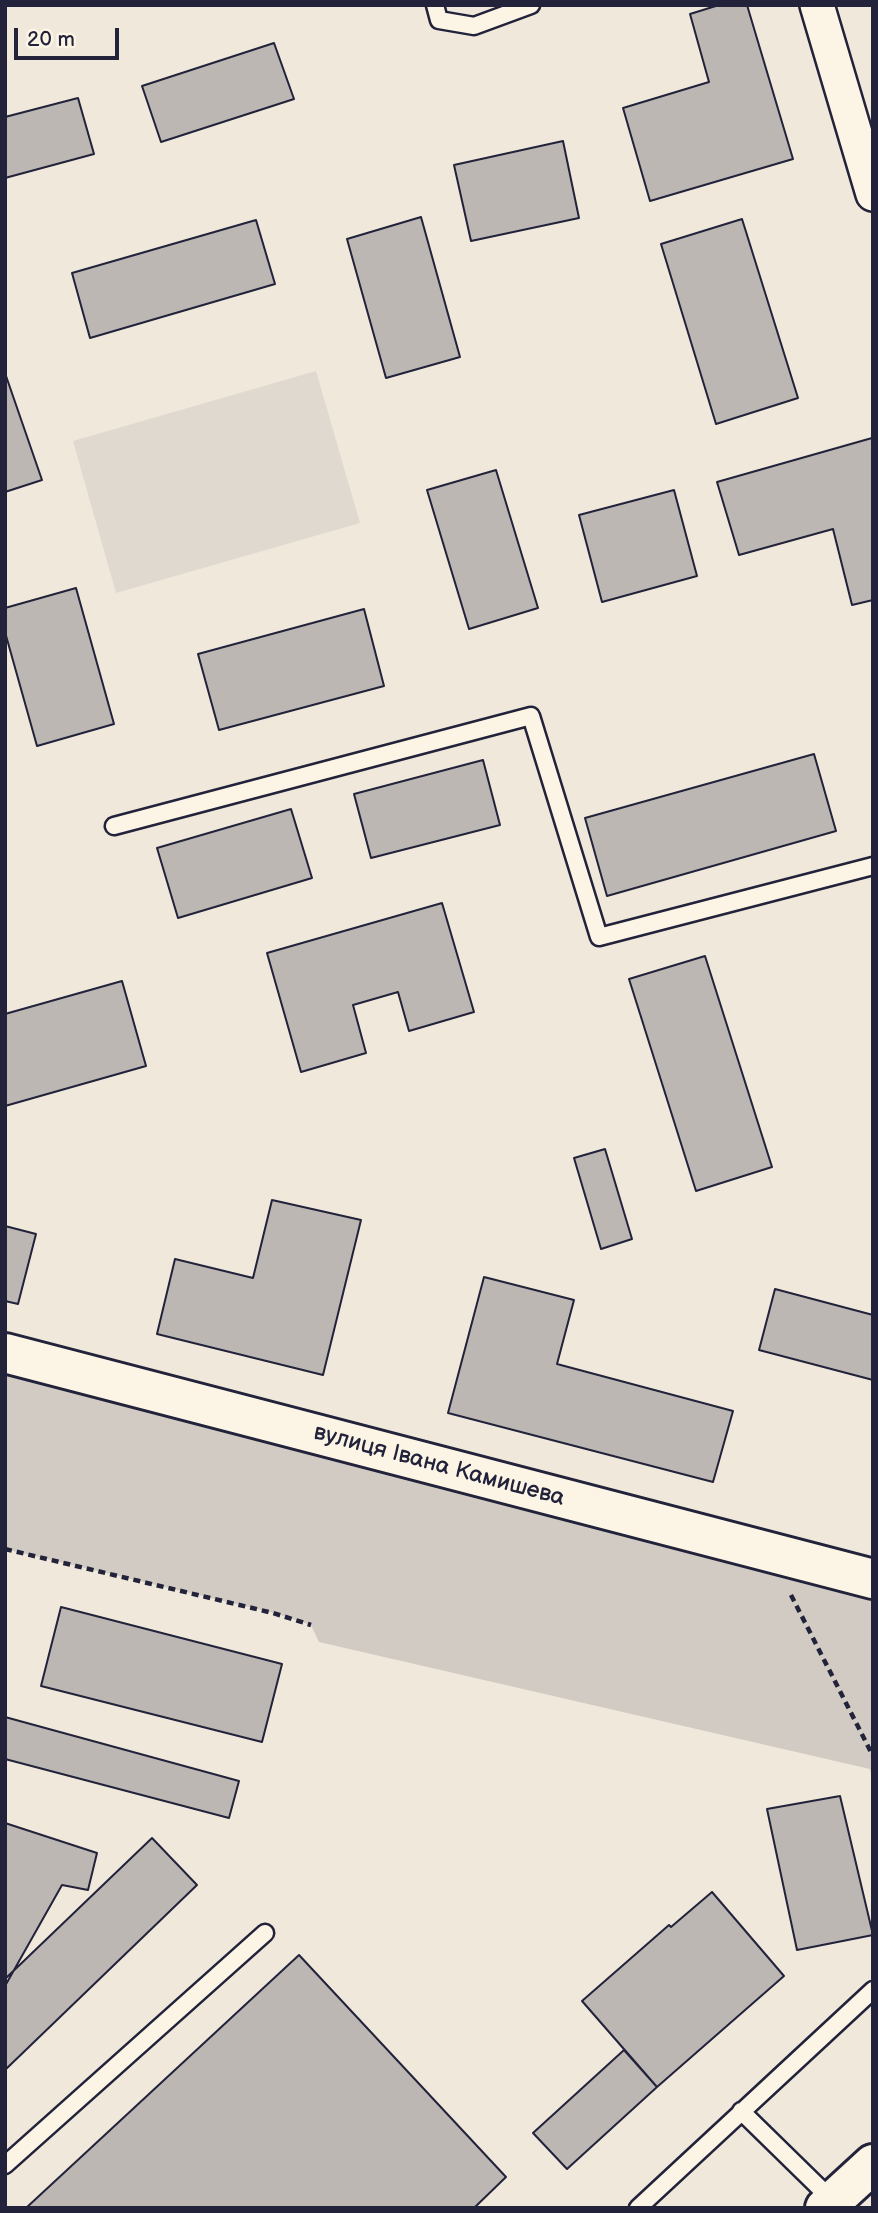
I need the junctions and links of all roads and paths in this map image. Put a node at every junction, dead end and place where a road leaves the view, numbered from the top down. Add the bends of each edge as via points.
1 (435, 5) edge
2 (531, 5) edge
3 (817, 5) edge
4 (872, 188) edge
5 (114, 826) dead end
6 (873, 866) edge
7 (5, 1353) edge
8 (5, 1549) edge
9 (770, 1552) junction
10 (873, 1579) edge
11 (311, 1625) dead end
12 (873, 1756) edge
13 (265, 1933) dead end
14 (873, 1990) edge
15 (741, 2111) junction
16 (873, 2164) edge
17 (5, 2165) edge
18 (829, 2204) edge
19 (638, 2208) edge

1 - 2 lane via 439,20 474,26
3 - 4 street
5 - 6 lane via 531,716 600,937
7 - 9 street, вулиця Івана Камишева
8 - 11 path
9 - 10 street, вулиця Івана Камишева
9 - 12 path
13 - 17 lane
14 - 15 lane
15 - 18 lane
15 - 19 lane
16 - 18 street

